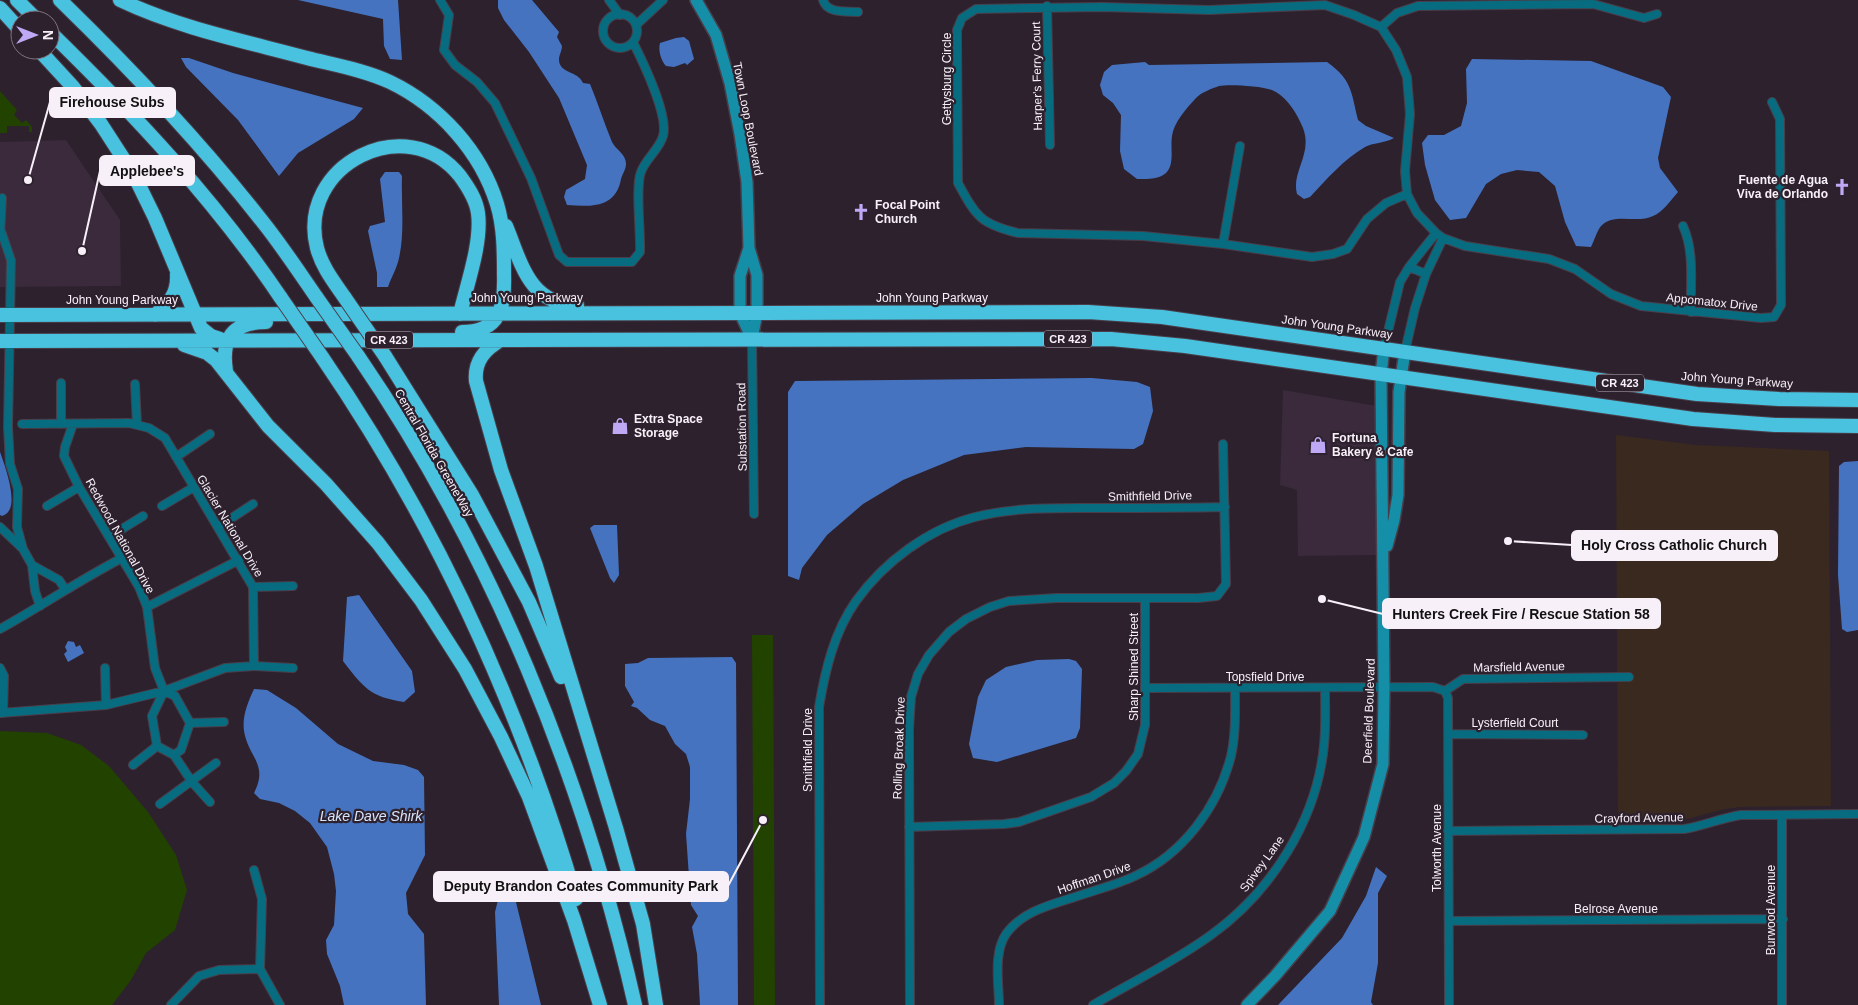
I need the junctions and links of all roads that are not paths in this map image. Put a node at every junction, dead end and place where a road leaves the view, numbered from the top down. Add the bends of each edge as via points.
1 (17, 0) edge
2 (60, 0) edge
3 (120, 0) edge
4 (440, 0) edge
5 (609, 0) edge
6 (663, 0) edge
7 (696, 0) edge
8 (822, 0) edge
9 (1325, 3) edge
10 (1047, 6) junction
11 (0, 8) edge
12 (28, 10) edge
13 (858, 12) dead end
14 (620, 14) junction
15 (1657, 14) dead end
16 (10, 19) edge
17 (636, 25) junction
18 (1381, 27) junction
19 (60, 42) edge
20 (633, 42) junction
21 (48, 60) edge
22 (1772, 102) dead end
23 (1050, 145) dead end
24 (1240, 146) dead end
25 (1407, 194) junction
26 (2, 198) dead end
27 (497, 206) junction
28 (1683, 226) dead end
29 (1436, 233) junction
30 (1, 234) edge
31 (1443, 238) junction
32 (1223, 244) junction
33 (749, 248) junction
34 (1409, 267) junction
35 (177, 270) junction
36 (1426, 274) junction
37 (1691, 312) junction
38 (500, 313) junction
39 (699, 313) junction
40 (740, 313) junction
41 (757, 313) junction
42 (411, 314) junction
43 (460, 314) junction
44 (6, 315) edge
45 (155, 315) junction
46 (194, 315) junction
47 (752, 339) junction
48 (501, 340) junction
49 (4, 341) edge
50 (171, 341) junction
51 (226, 341) junction
52 (284, 341) junction
53 (1384, 348) junction
54 (1405, 351) junction
55 (226, 371) junction
56 (1381, 375) junction
57 (1400, 377) junction
58 (61, 383) dead end
59 (135, 384) dead end
60 (1858, 400) edge
61 (22, 424) dead end
62 (61, 424) junction
63 (73, 424) junction
64 (137, 425) junction
65 (1858, 426) edge
66 (4, 430) edge
67 (210, 434) dead end
68 (1223, 444) dead end
69 (176, 457) junction
70 (79, 487) junction
71 (194, 487) junction
72 (253, 504) dead end
73 (47, 506) dead end
74 (162, 506) dead end
75 (1225, 507) junction
76 (754, 514) dead end
77 (144, 516) dead end
78 (0, 527) edge
79 (218, 527) junction
80 (109, 537) junction
81 (23, 549) junction
82 (1384, 557) junction
83 (122, 558) junction
84 (239, 560) junction
85 (32, 564) junction
86 (292, 586) dead end
87 (253, 587) junction
88 (65, 589) junction
89 (1145, 598) junction
90 (40, 606) junction
91 (147, 607) junction
92 (0, 628) edge
93 (254, 666) junction
94 (0, 668) edge
95 (105, 668) dead end
96 (293, 668) dead end
97 (1629, 677) dead end
98 (1384, 686) junction
99 (1146, 688) junction
100 (1235, 688) junction
101 (1325, 688) junction
102 (164, 691) junction
103 (1445, 691) junction
104 (106, 705) junction
105 (2, 713) edge
106 (224, 722) dead end
107 (190, 723) junction
108 (586, 733) junction
109 (1448, 734) junction
110 (1583, 735) dead end
111 (157, 746) junction
112 (174, 755) junction
113 (216, 763) dead end
114 (132, 765) dead end
115 (192, 782) junction
116 (210, 802) dead end
117 (160, 804) dead end
118 (1858, 814) edge
119 (1782, 815) junction
120 (909, 827) junction
121 (1448, 831) junction
122 (254, 870) dead end
123 (1783, 919) junction
124 (1449, 921) junction
125 (260, 969) junction
126 (171, 1005) edge
127 (280, 1005) edge
128 (602, 1005) edge
129 (636, 1005) edge
130 (656, 1005) edge
131 (820, 1005) edge
132 (910, 1005) edge
133 (999, 1005) edge
134 (1093, 1005) edge
135 (1246, 1005) edge
136 (1449, 1005) edge
137 (1782, 1005) edge

1 - 12 highway
2 - 129 highway, Central Florida GreeneWay, bridge via 201,146 264,223 358,356 440,489 520,653 556,744 611,910
3 - 27 highway via 186,26 364,73 398,87 432,109 456,131 479,162
4 - 20 street via 449,15 444,50 495,103 530,178 559,255 567,262 632,262 640,252 640,172 663,136 662,112
5 - 14 street
6 - 17 street
7 - 33 street, Town Loop Boulevard via 716,35 730,83 747,182
8 - 13 street via 834,10
9 - 10 street, Gettysburg Circle via 1209,10
9 - 18 street, Gettysburg Circle
10 - 23 street, Harper's Ferry Court
10 - 32 street, Gettysburg Circle via 976,9 962,18 957,30 958,183 970,204 982,220 999,229 1018,233 1143,236
11 - 16 highway
14 - 17 street via 630,17
14 - 20 street via 606,22 605,38 618,48
15 - 18 street via 1644,18 1593,4 1418,6 1397,13
17 - 20 street via 637,34
18 - 25 street via 1396,50 1407,77 1410,114 1405,172
19 - 128 highway, bridge via 162,148 240,242 348,394 413,504 485,650 516,725 555,832 581,918
21 - 35 highway via 73,87 124,160 155,218
22 - 37 street, Appomatox Drive via 1780,119 1781,305 1774,317
24 - 32 street
25 - 29 street via 1417,213
25 - 32 street, Gettysburg Circle via 1386,203 1367,219 1347,249 1333,254 1312,257
26 - 30 street
27 - 38 highway via 504,248 505,292
27 - 39 highway via 532,285 550,300 566,305 663,305
28 - 37 street via 1690,249
29 - 31 street
29 - 34 street
30 - 44 street via 11,260
31 - 36 street
31 - 37 street, Appomatox Drive via 1465,246 1549,259 1575,269 1611,294 1641,306
33 - 40 street, Town Loop Boulevard via 740,276
33 - 41 street, Town Loop Boulevard via 757,274
34 - 36 street
34 - 53 street via 1400,282
35 - 45 highway via 176,292
35 - 46 highway
36 - 54 street
38 - 39 highway, John Young Parkway / CR 423
38 - 43 highway, John Young Parkway / CR 423
38 - 52 highway via 484,329 475,332 301,332
39 - 40 highway, John Young Parkway / CR 423
40 - 41 highway, John Young Parkway / CR 423
40 - 47 street, Town Loop Boulevard
41 - 47 street, Town Loop Boulevard
41 - 53 highway, John Young Parkway / CR 423 via 1088,312 1162,317
42 - 43 highway, John Young Parkway / CR 423
42 - 46 highway, John Young Parkway / CR 423
42 - 51 highway via 385,322 249,323
43 - 108 highway, bridge via 479,237 478,211 461,177 432,154 402,146 374,150 348,163 334,175 318,203 315,217 317,248 328,274 385,356 472,495 529,602
44 - 45 highway, John Young Parkway / CR 423
44 - 49 street
45 - 46 highway, John Young Parkway / CR 423
46 - 51 highway via 201,328
47 - 48 highway, CR 423
47 - 56 highway, CR 423 via 1111,339 1185,346
47 - 76 street, Substation Road
48 - 52 highway, CR 423
48 - 108 highway via 480,357 475,371 476,380 501,470 536,566
49 - 50 highway, CR 423
49 - 66 street
50 - 51 highway, CR 423
50 - 55 highway via 207,353
51 - 52 highway, CR 423
51 - 55 highway
53 - 54 highway, John Young Parkway / CR 423
53 - 56 street, Deerfield Boulevard
54 - 57 street, Deerfield Boulevard
54 - 60 highway, John Young Parkway / CR 423 via 1697,394
55 - 128 highway via 268,426 326,484 378,543 421,600 465,669 529,797
56 - 57 highway, CR 423
56 - 82 street, Deerfield Boulevard
57 - 65 highway, CR 423 via 1693,419 1775,425
57 - 82 street, Deerfield Boulevard via 1398,495
58 - 62 street
59 - 64 street
61 - 62 street, Glacier National Drive
62 - 63 street, Glacier National Drive
63 - 64 street, Glacier National Drive
63 - 70 street, Redwood National Drive via 64,456
64 - 69 street, Glacier National Drive via 165,438
66 - 81 street via 18,489 17,527
67 - 69 street
68 - 75 street
69 - 71 street, Glacier National Drive
70 - 73 street
70 - 80 street, Redwood National Drive
71 - 74 street
71 - 79 street, Glacier National Drive
72 - 79 street
75 - 89 street, Rolling Broak Drive via 1226,584 1217,596
75 - 131 street, Smithfield Drive via 1042,508 974,517 936,532 906,551 877,576 856,602 836,639 825,672 819,707
77 - 80 street
78 - 81 street
79 - 84 street, Glacier National Drive
80 - 83 street, Redwood National Drive
81 - 85 street
82 - 98 street, Deerfield Boulevard
83 - 88 street
83 - 91 street, Redwood National Drive
84 - 87 street, Glacier National Drive
84 - 91 street
85 - 88 street via 59,580
85 - 90 street
86 - 87 street
87 - 93 street, Glacier National Drive
88 - 90 street
89 - 99 street, Sharp Shined Street
89 - 120 street, Rolling Broak Drive via 1009,601 966,619 948,632 918,674 911,697
90 - 92 street
91 - 102 street, Redwood National Drive via 155,668
93 - 96 street
93 - 102 street via 225,668
94 - 105 street via 4,676
95 - 104 street
97 - 103 street, Marsfield Avenue via 1463,679
98 - 101 street, Topsfield Drive
98 - 103 street via 1433,687
98 - 135 street, Deerfield Boulevard via 1383,764 1364,837 1330,911
99 - 100 street, Topsfield Drive
99 - 120 street, Sharp Shined Street via 1145,725 1138,754 1114,782 1091,797 1020,822
100 - 101 street, Topsfield Drive
100 - 133 street, Hoffman Drive via 1236,722 1231,755 1216,797 1201,820 1170,854 1135,876 1042,908 1016,921 1004,936 999,954
101 - 134 street, Spivey Lane via 1324,746 1316,784 1292,845 1274,872 1255,896 1210,936
102 - 104 street
102 - 107 street, Redwood National Drive via 175,696
102 - 111 street via 152,716
103 - 109 street, Tolworth Avenue via 1448,698
104 - 105 street
106 - 107 street
107 - 112 street via 181,750
108 - 130 highway via 643,924
109 - 110 street, Lysterfield Court
109 - 121 street, Tolworth Avenue
111 - 112 street
111 - 114 street
112 - 115 street
113 - 115 street
115 - 116 street
115 - 117 street
118 - 119 street, Crayford Avenue
119 - 121 street, Crayford Avenue via 1725,817 1684,829
119 - 123 street, Burwood Avenue
120 - 132 street, Rolling Broak Drive
121 - 124 street, Tolworth Avenue
122 - 125 street via 262,899
123 - 124 street, Belrose Avenue
123 - 137 street, Burwood Avenue
124 - 136 street, Tolworth Avenue
125 - 126 street via 219,970 199,976
125 - 127 street

